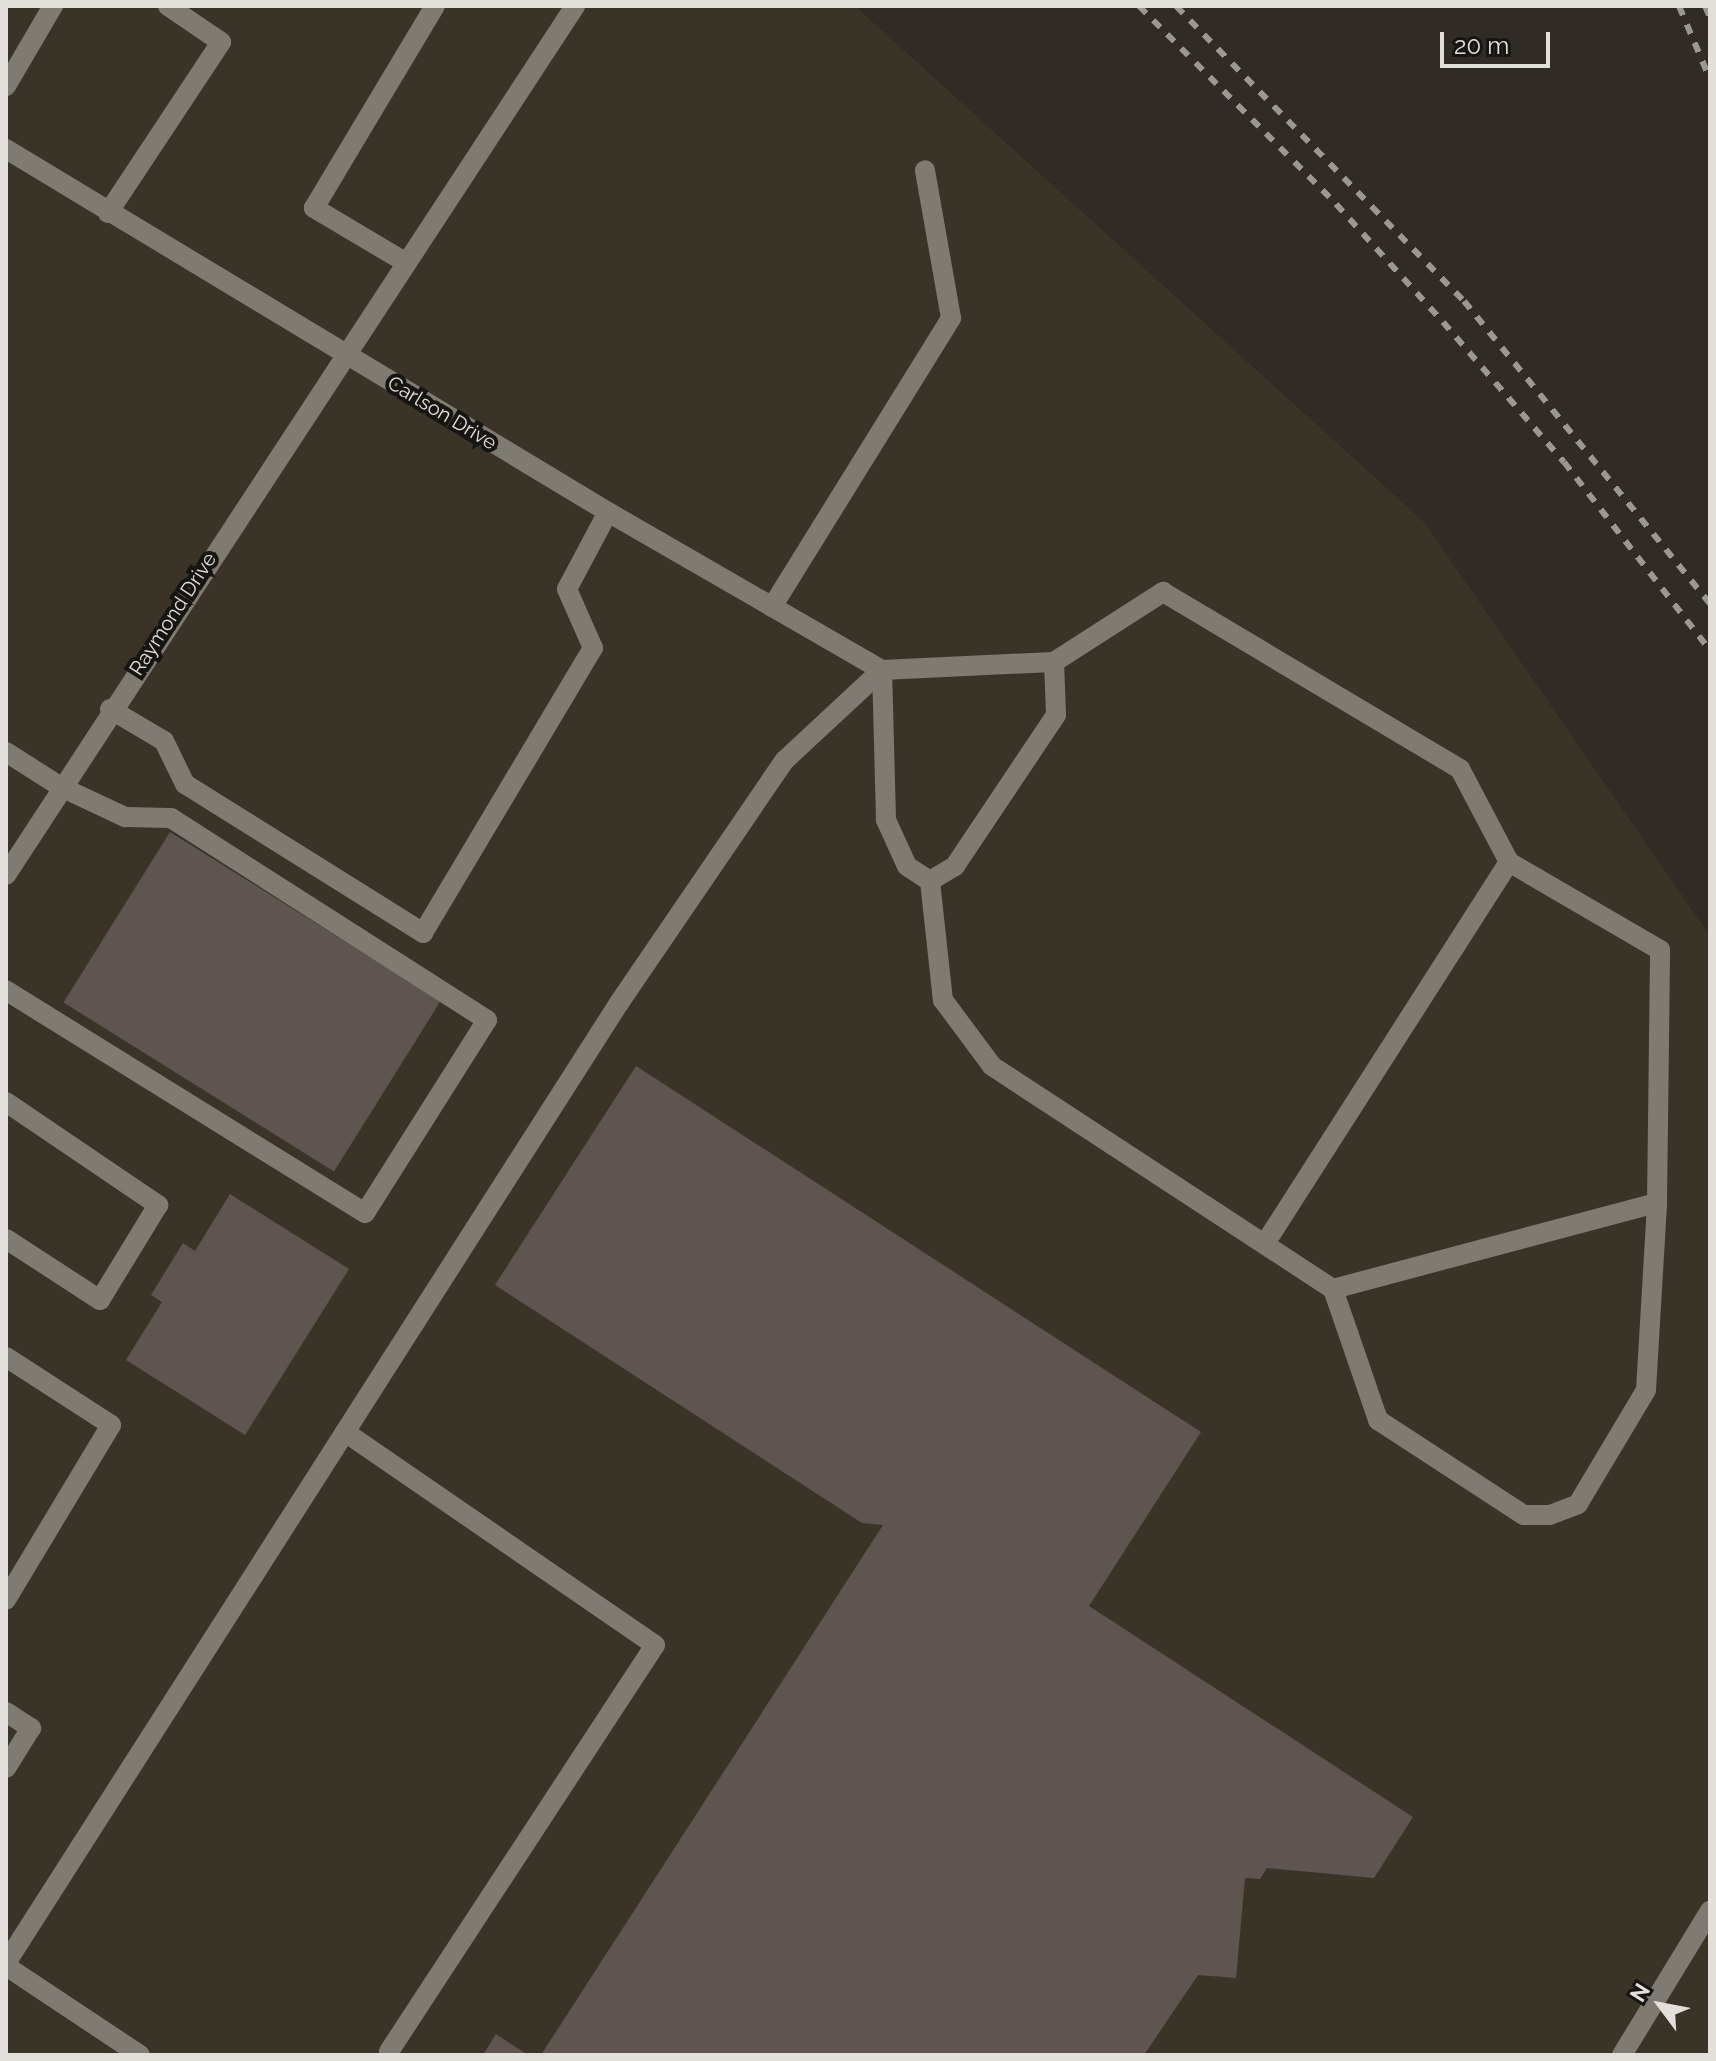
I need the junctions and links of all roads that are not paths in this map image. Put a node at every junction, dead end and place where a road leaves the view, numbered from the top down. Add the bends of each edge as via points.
1 (53, 6) edge
2 (168, 6) edge
3 (435, 6) edge
4 (575, 6) edge
5 (6, 86) edge
6 (6, 149) edge
7 (925, 170) dead end
8 (108, 213) junction
9 (405, 262) junction
10 (344, 355) junction
11 (608, 512) junction
12 (772, 607) junction
13 (1054, 662) junction
14 (882, 670) junction
15 (110, 709) junction
16 (6, 752) edge
17 (61, 787) junction
18 (1509, 862) junction
19 (6, 875) edge
20 (930, 881) junction
21 (6, 990) edge
22 (6, 1102) edge
23 (1657, 1203) junction
24 (6, 1239) edge
25 (1265, 1244) junction
26 (1333, 1289) junction
27 (6, 1357) edge
28 (345, 1432) junction
29 (6, 1600) edge
30 (6, 1712) edge
31 (6, 1768) edge
32 (1710, 1911) edge
33 (6, 1965) edge
34 (389, 2052) dead end
35 (140, 2055) edge
36 (1622, 2055) edge

1 - 5 street
2 - 8 street via 221,42
3 - 9 street via 314,208
4 - 9 street, Raymond Drive
6 - 8 street, Carlson Drive
7 - 12 street via 951,318
8 - 10 street, Carlson Drive
9 - 10 street, Raymond Drive
10 - 11 street, Carlson Drive
10 - 15 street, Raymond Drive
11 - 12 street, Carlson Drive
11 - 15 street via 567,589 593,648 423,933 185,784 164,741
12 - 14 street, Carlson Drive
13 - 14 street
13 - 18 street via 1163,592 1460,769
13 - 20 street via 1056,715 955,866
14 - 20 street via 886,820 907,866
14 - 28 street via 785,760 619,1003
15 - 17 street, Raymond Drive
16 - 17 street
17 - 19 street, Raymond Drive
17 - 21 street via 125,817 171,818 487,1020 365,1213
18 - 23 street via 1660,950
18 - 25 street
20 - 25 street via 943,1000 992,1066
22 - 24 street via 158,1205 100,1300
23 - 26 street
23 - 26 street via 1646,1390 1578,1504 1550,1515 1524,1515 1378,1420
25 - 26 street
27 - 29 street via 111,1425
28 - 33 street
28 - 34 street via 655,1645
30 - 31 street via 31,1728
32 - 36 street
33 - 35 street

